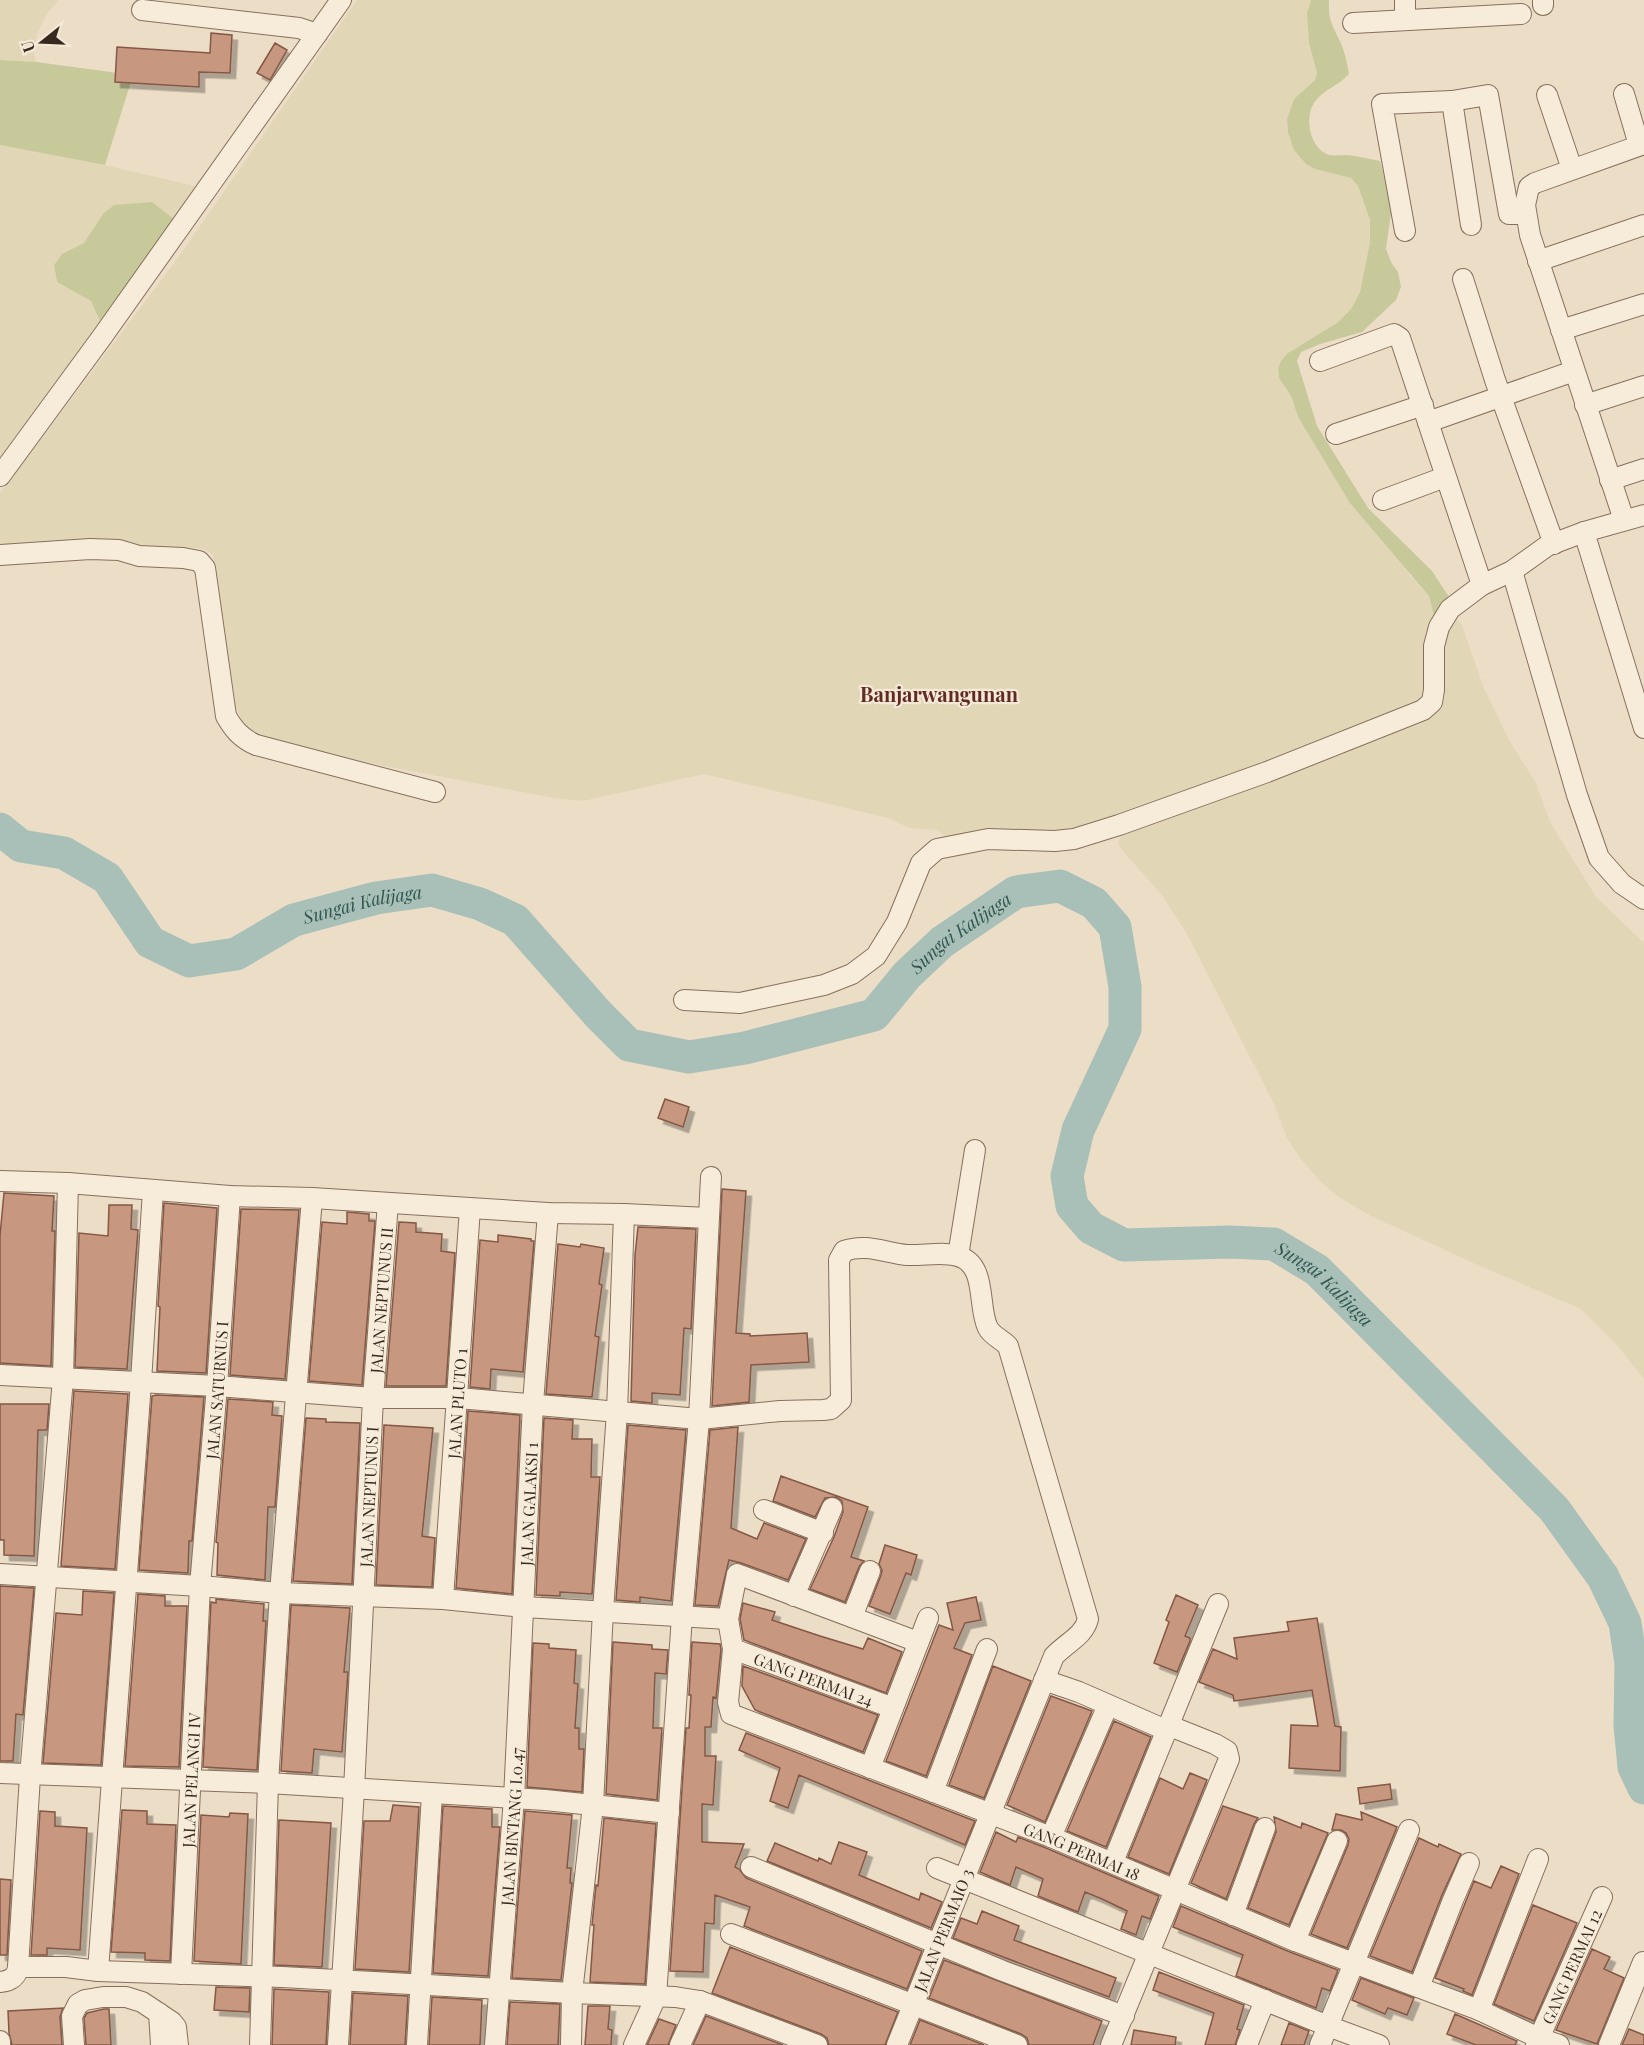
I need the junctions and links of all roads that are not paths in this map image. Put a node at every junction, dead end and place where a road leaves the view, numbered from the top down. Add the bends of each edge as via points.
1 (341, 0) edge
2 (1405, 0) edge
3 (1477, 8) edge
4 (142, 10) dead end
5 (1521, 14) dead end
6 (1405, 20) junction
7 (1353, 23) dead end
8 (317, 34) junction
9 (1624, 94) dead end
10 (1547, 95) dead end
11 (1452, 101) junction
12 (1641, 144) edge
13 (1572, 169) junction
14 (1526, 214) junction
15 (1471, 225) dead end
16 (1644, 225) edge
17 (1405, 231) dead end
18 (1538, 261) junction
19 (1463, 279) dead end
20 (1644, 304) edge
21 (1560, 330) junction
22 (1320, 361) dead end
23 (1574, 371) junction
24 (1644, 386) edge
25 (1500, 395) junction
26 (1585, 405) junction
27 (1425, 414) junction
28 (1336, 434) dead end
29 (1644, 469) edge
30 (0, 476) edge
31 (1445, 477) junction
32 (1610, 480) junction
33 (1383, 500) dead end
34 (1644, 515) edge
35 (1624, 520) junction
36 (1584, 532) junction
37 (1554, 544) junction
38 (0, 555) edge
39 (1512, 571) junction
40 (1482, 585) junction
41 (1644, 728) edge
42 (435, 792) dead end
43 (1644, 899) edge
44 (684, 1000) dead end
45 (975, 1150) dead end
46 (711, 1177) dead end
47 (0, 1181) edge
48 (68, 1183) junction
49 (153, 1190) junction
50 (230, 1196) junction
51 (312, 1198) junction
52 (388, 1203) junction
53 (470, 1208) junction
54 (548, 1213) junction
55 (624, 1214) junction
56 (708, 1218) junction
57 (958, 1256) junction
58 (0, 1375) edge
59 (63, 1378) junction
60 (141, 1382) junction
61 (217, 1386) junction
62 (297, 1393) junction
63 (372, 1398) junction
64 (458, 1398) junction
65 (532, 1403) junction
66 (617, 1412) junction
67 (699, 1419) junction
68 (832, 1508) dead end
69 (764, 1510) dead end
70 (823, 1533) junction
71 (870, 1571) dead end
72 (0, 1574) edge
73 (46, 1578) junction
74 (125, 1582) junction
75 (200, 1586) junction
76 (280, 1593) junction
77 (794, 1596) junction
78 (364, 1597) junction
79 (442, 1599) junction
80 (1218, 1604) dead end
81 (524, 1607) junction
82 (603, 1611) junction
83 (682, 1616) junction
84 (852, 1617) junction
85 (928, 1618) dead end
86 (728, 1619) junction
87 (918, 1642) junction
88 (734, 1649) junction
89 (987, 1649) dead end
90 (1044, 1680) junction
91 (1108, 1705) junction
92 (893, 1708) junction
93 (1169, 1729) junction
94 (870, 1768) junction
95 (0, 1773) edge
96 (30, 1776) junction
97 (111, 1778) junction
98 (191, 1781) junction
99 (268, 1784) junction
100 (354, 1790) junction
101 (933, 1792) junction
102 (432, 1794) junction
103 (514, 1798) junction
104 (592, 1805) junction
105 (669, 1813) junction
106 (991, 1815) junction
107 (1265, 1828) dead end
108 (1409, 1830) dead end
109 (1051, 1837) junction
110 (1337, 1841) dead end
111 (1538, 1859) dead end
112 (1113, 1862) junction
113 (1470, 1863) dead end
114 (751, 1867) dead end
115 (937, 1868) dead end
116 (963, 1880) junction
117 (1174, 1889) junction
118 (1602, 1897) dead end
119 (1233, 1915) junction
120 (731, 1934) dead end
121 (1295, 1941) junction
122 (938, 1944) junction
123 (1148, 1954) junction
124 (1643, 1962) edge
125 (1353, 1963) junction
126 (18, 1967) junction
127 (98, 1971) junction
128 (181, 1974) junction
129 (262, 1977) junction
130 (342, 1981) junction
131 (0, 1982) edge
132 (421, 1985) junction
133 (1419, 1987) junction
134 (500, 1989) junction
135 (572, 1994) junction
136 (656, 1997) junction
137 (1265, 2000) junction
138 (700, 2001) junction
139 (913, 2005) junction
140 (1479, 2010) junction
141 (159, 2013) junction
142 (1124, 2016) junction
143 (1328, 2026) junction
144 (1538, 2041) edge
145 (74, 2045) edge
146 (161, 2045) edge
147 (178, 2045) edge
148 (260, 2045) edge
149 (338, 2045) edge
150 (417, 2045) edge
151 (495, 2045) edge
152 (571, 2045) edge
153 (634, 2045) edge
154 (680, 2045) edge
155 (817, 2045) edge
156 (897, 2045) edge
157 (1017, 2045) edge
158 (1111, 2045) edge
159 (1247, 2045) edge
160 (1320, 2045) edge
161 (1379, 2045) edge
162 (1559, 2045) edge
163 (1609, 2045) edge

1 - 8 street
2 - 6 street
3 - 5 street
3 - 6 street
4 - 8 street via 299,28
6 - 7 street
8 - 30 street
9 - 12 street
10 - 13 street
11 - 14 street via 1488,95 1509,214
11 - 15 street
11 - 17 street via 1382,104
12 - 13 street
13 - 14 street via 1528,187
14 - 18 street
16 - 18 street
18 - 21 street
19 - 25 street
20 - 21 street
21 - 23 street
22 - 27 street via 1398,335
23 - 25 street
23 - 26 street
24 - 26 street
25 - 27 street
25 - 37 street
26 - 32 street
27 - 28 street
27 - 31 street
29 - 32 street
31 - 33 street
31 - 40 street
32 - 35 street
34 - 35 street
35 - 36 street
36 - 37 street
36 - 41 street
37 - 39 street
38 - 42 street via 90,549 199,561 205,568 226,716 243,739
39 - 40 street
39 - 43 street via 1599,858 1622,884
40 - 44 street via 1450,609 1439,627 1434,646 1432,702 1423,710 1267,772 1074,839 988,839 937,849 921,862 897,922 876,956 852,974 824,985 740,1003
45 - 57 street
46 - 56 street
47 - 48 street
48 - 49 street
48 - 59 street
49 - 50 street
49 - 60 street
50 - 51 street
50 - 61 street, JALAN SATURNUS I
51 - 52 street
51 - 62 street
52 - 53 street
52 - 63 street, JALAN NEPTUNUS II
53 - 54 street
53 - 64 street, JALAN PLUTO 1
54 - 55 street
54 - 65 street, JALAN GALAKSI 1
55 - 56 street
55 - 66 street
56 - 67 street
57 - 67 street via 906,1255 855,1247 844,1251 839,1260 842,1369 837,1405 823,1410
57 - 90 street, JALAN PERMAIO 3 via 973,1265 988,1328 1008,1346 1088,1618 1083,1632 1054,1656
58 - 59 street
59 - 60 street
59 - 73 street
60 - 61 street
60 - 74 street
61 - 62 street
61 - 75 street, JALAN SATURNUS I
62 - 63 street
62 - 76 street
63 - 64 street
63 - 78 street, JALAN NEPTUNUS I
64 - 65 street
64 - 79 street, JALAN PLUTO 1
65 - 66 street
65 - 81 street, JALAN GALAKSI 1
66 - 67 street
66 - 82 street
67 - 83 street
68 - 70 street
69 - 70 street
70 - 77 street
71 - 84 street
72 - 73 street
73 - 74 street
73 - 96 street
74 - 75 street
74 - 97 street
75 - 76 street
75 - 98 street, JALAN PELANGI IV
76 - 78 street
76 - 99 street
77 - 84 street
77 - 86 street via 737,1574
78 - 79 street
78 - 100 street, JALAN NEPTUNUS I
79 - 81 street
80 - 93 street
81 - 82 street
81 - 103 street, JALAN BINTANG I.0.47
82 - 83 street
82 - 104 street
83 - 86 street
83 - 105 street
84 - 87 street
85 - 87 street
86 - 88 street, GANG PERMAI 18
87 - 92 street
88 - 92 street, GANG PERMAI 24
88 - 94 street, GANG PERMAI 18 via 728,1702 734,1716
89 - 101 street
90 - 91 street
90 - 106 street, JALAN PERMAIO 3
91 - 93 street
91 - 109 street
92 - 94 street
93 - 112 street
93 - 117 street via 1215,1744 1227,1751 1229,1759
94 - 101 street, GANG PERMAI 18
95 - 96 street
96 - 97 street
96 - 126 street
97 - 98 street
97 - 127 street
98 - 99 street
98 - 128 street, JALAN PELANGI IV
99 - 100 street
99 - 129 street
100 - 102 street
100 - 130 street, JALAN NEPTUNUS I
101 - 106 street, GANG PERMAI 18
102 - 103 street
102 - 132 street
103 - 104 street
103 - 134 street, JALAN BINTANG I.0.47
104 - 105 street
104 - 135 street
105 - 136 street
106 - 109 street, GANG PERMAI 18
106 - 116 street, JALAN PERMAIO 3
107 - 119 street
108 - 125 street
109 - 112 street, GANG PERMAI 18
110 - 121 street
111 - 140 street
112 - 117 street, GANG PERMAI 18
113 - 133 street
114 - 122 street
115 - 116 street
116 - 122 street, JALAN PERMAIO 3
116 - 123 street
117 - 119 street, GANG PERMAI 18
117 - 123 street
118 - 144 street, GANG PERMAI 12
119 - 121 street, GANG PERMAI 18
120 - 139 street
121 - 125 street, GANG PERMAI 18
122 - 139 street, JALAN PERMAIO 3
122 - 142 street
123 - 137 street
123 - 142 street
124 - 163 street
125 - 133 street, GANG PERMAI 18
125 - 143 street
126 - 127 street
126 - 131 street via 13,1978
127 - 128 street
128 - 129 street
129 - 130 street
129 - 148 street
130 - 132 street
130 - 149 street, JALAN NEPTUNUS I
132 - 134 street
132 - 150 street
133 - 140 street, GANG PERMAI 18
134 - 135 street
134 - 151 street, JALAN BINTANG I.0.47
135 - 136 street
135 - 152 street
136 - 138 street
136 - 153 street
137 - 143 street
137 - 159 street
138 - 154 street
138 - 155 street
139 - 156 street, JALAN PERMAIO 3
139 - 157 street
140 - 144 street, GANG PERMAI 18
141 - 145 street via 126,1997 85,2000 72,2016
141 - 146 street
141 - 147 street via 176,2027
142 - 158 street
143 - 160 street
143 - 161 street
144 - 162 street, GANG PERMAI 18

